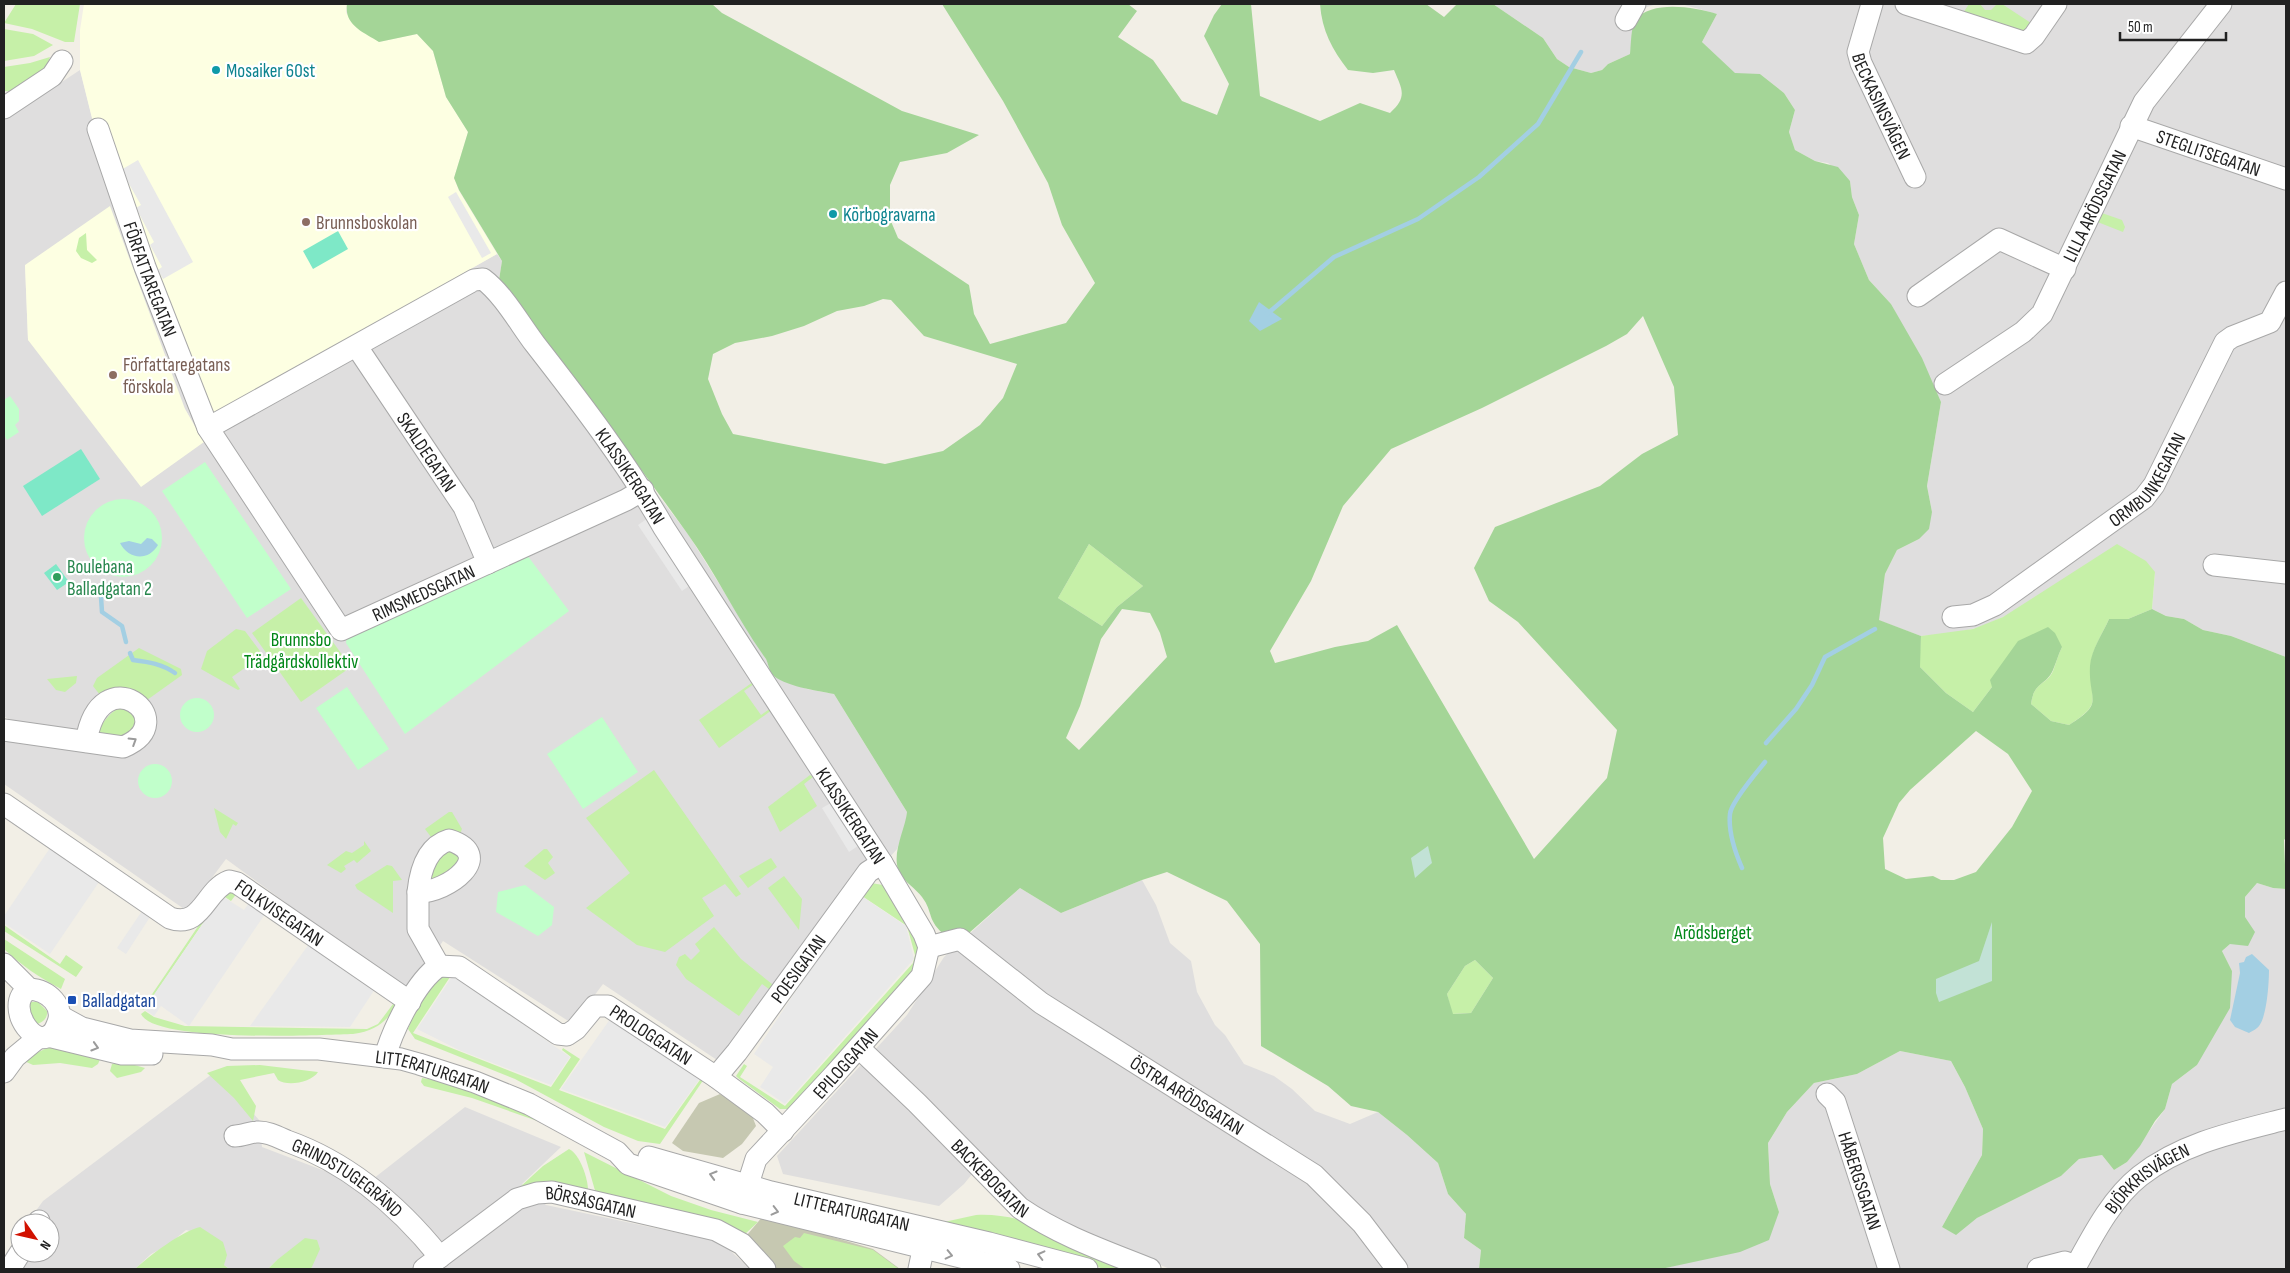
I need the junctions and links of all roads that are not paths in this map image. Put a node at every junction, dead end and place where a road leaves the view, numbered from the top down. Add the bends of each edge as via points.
1 (1872, 4) edge
2 (1906, 4) edge
3 (2056, 4) edge
4 (2221, 4) edge
5 (62, 62) dead end
6 (4, 108) edge
7 (2131, 126) junction
8 (98, 129) dead end
9 (1915, 177) dead end
10 (2286, 179) edge
11 (2065, 269) junction
12 (2286, 292) edge
13 (1918, 296) dead end
14 (2278, 327) edge
15 (357, 347) junction
16 (1945, 384) dead end
17 (208, 428) junction
18 (643, 490) junction
19 (488, 563) junction
20 (2214, 564) dead end
21 (2286, 569) edge
22 (1953, 617) dead end
23 (4, 730) edge
24 (86, 742) dead end
25 (4, 804) edge
26 (882, 863) junction
27 (418, 892) dead end
28 (929, 947) junction
29 (4, 964) edge
30 (439, 966) junction
31 (29, 989) junction
32 (410, 1002) junction
33 (8, 1011) edge
34 (60, 1016) junction
35 (43, 1037) junction
36 (859, 1048) junction
37 (232, 1049) junction
38 (385, 1057) junction
39 (4, 1072) edge
40 (716, 1078) junction
41 (1827, 1094) dead end
42 (2286, 1119) edge
43 (783, 1131) junction
44 (235, 1136) dead end
45 (744, 1194) junction
46 (928, 1228) junction
47 (922, 1259) edge
48 (432, 1263) edge
49 (2076, 1268) edge
50 (764, 1269) edge
51 (1009, 1269) edge
52 (1087, 1269) edge
53 (1150, 1269) edge
54 (1397, 1269) edge
55 (1888, 1269) edge
56 (2038, 1269) edge

1 - 9 street, BECKASINSVÄGEN via 1858,52
2 - 3 street via 2026,43
4 - 7 street, LILLA ARÖDSGATAN via 2144,102
5 - 6 street via 52,76
7 - 10 street, STEGLITSEGATAN
7 - 11 street, LILLA ARÖDSGATAN
8 - 17 street, FÖRFATTAREGATAN via 145,267
11 - 13 street via 1999,239
11 - 16 street, LILLA ARÖDSGATAN via 2042,314 2023,332
12 - 14 street, ORMBUNKEGATAN
14 - 22 street, ORMBUNKEGATAN via 2232,337 2225,342 2154,485 2144,498 1995,605 1973,615
15 - 17 street, KLASSIKERGATAN
15 - 18 street, KLASSIKERGATAN via 474,280 483,279 572,392
15 - 19 street, SKALDEGATAN via 456,493
17 - 19 street, RIMSMEDSGATAN via 341,630
18 - 19 street, RIMSMEDSGATAN
18 - 26 street, KLASSIKERGATAN via 664,528
20 - 21 street
23 - 24 street
25 - 32 street, FOLKVISEGATAN via 178,921 192,918 218,886 229,881 237,884
26 - 28 street, KLASSIKERGATAN
26 - 40 street, POESIGATAN via 868,872
27 - 30 street via 418,929
28 - 36 street, EPILOGGATAN via 922,976
28 - 54 street, ÖSTRA ARÖDSGATAN via 960,939 1039,1002 1314,1175 1362,1223
29 - 31 street, LITTERATURGATAN
30 - 32 street
30 - 40 street, PROLOGGATAN via 458,967 558,1034 567,1035 576,1029 595,1006 608,1006
31 - 33 street, LITTERATURGATAN via 18,995
31 - 34 street, LITTERATURGATAN via 54,1000
32 - 38 street via 392,1033
33 - 35 street, LITTERATURGATAN via 21,1029
34 - 35 street via 57,1027
34 - 37 street, LITTERATURGATAN via 82,1028 130,1040
35 -> 37 street, LITTERATURGATAN via 122,1054 216,1053
35 - 39 street via 15,1057
36 - 43 street, EPILOGGATAN
36 - 53 street, BACKEBOGATAN via 917,1102 1020,1208 1074,1238
37 - 38 street, LITTERATURGATAN via 320,1049
38 - 45 street, LITTERATURGATAN via 427,1066 529,1104 617,1152 628,1164
40 - 43 street, PROLOGGATAN via 765,1113
41 - 55 street, HÅBERGSGATAN via 1835,1102
42 - 49 street, BJÖRKRISVÄGEN via 2192,1145 2140,1176 2116,1202
43 - 45 street, EPILOGGATAN via 756,1159
44 - 48 street, GRINDSTUGEGRÄND via 264,1133 298,1145 361,1179 414,1225
45 - 46 street, LITTERATURGATAN via 845,1210
45 -> 47 street, LITTERATURGATAN
46 - 47 street
52 -> 46 street, LITTERATURGATAN
47 -> 51 street, LITTERATURGATAN
48 - 50 street, BÖRSÅSGATAN via 517,1199 552,1192 716,1230 742,1244
49 - 56 street, BJÖRKRISVÄGEN via 2065,1262

